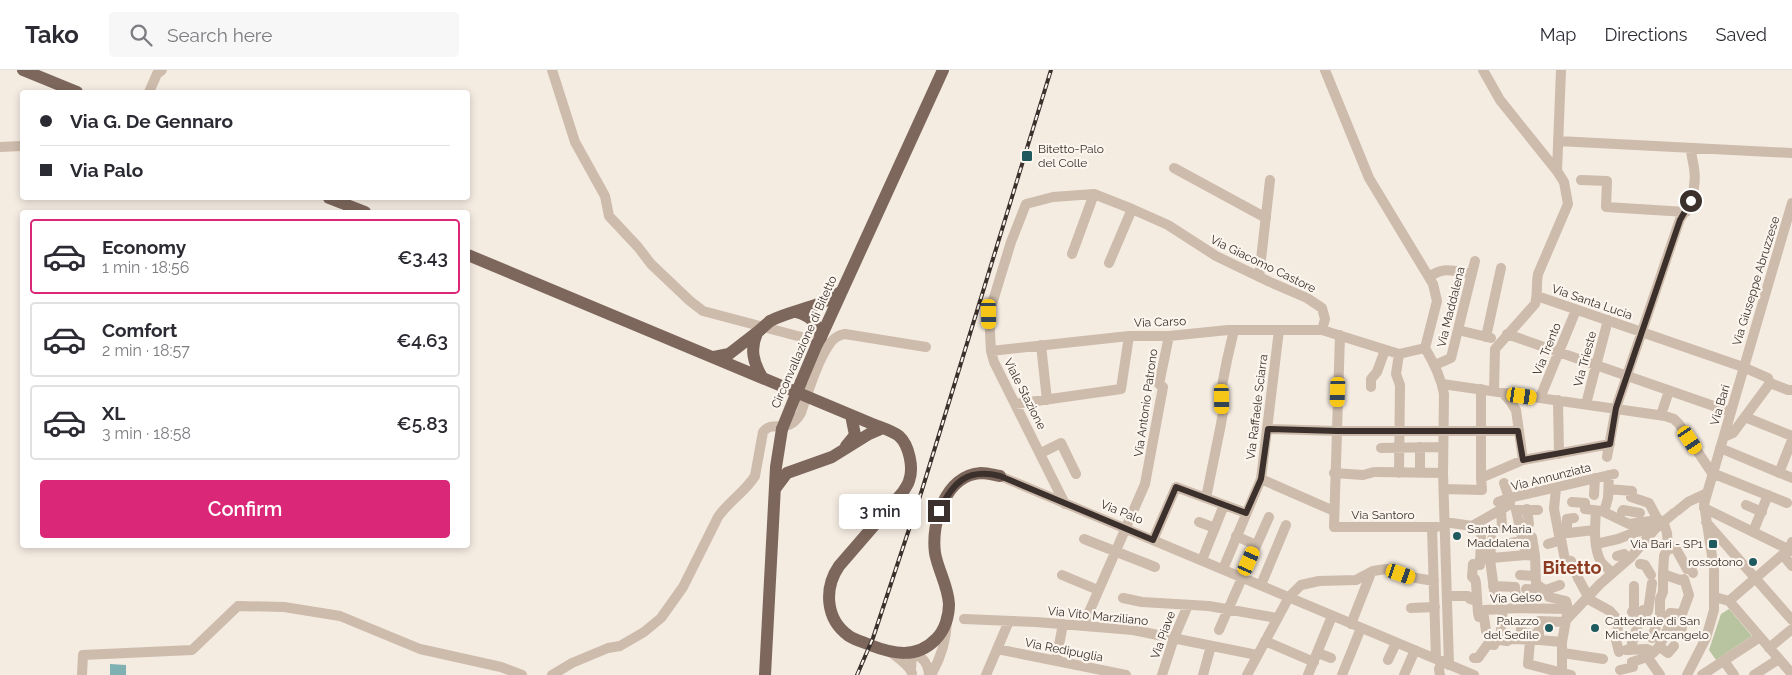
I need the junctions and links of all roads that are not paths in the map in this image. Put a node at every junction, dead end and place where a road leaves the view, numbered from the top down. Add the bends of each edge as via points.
1 (23, 70) edge
2 (162, 70) edge
3 (552, 70) edge
4 (943, 70) edge
5 (1325, 70) edge
6 (1483, 70) edge
7 (1561, 70) edge
8 (72, 90) edge
9 (149, 90) edge
10 (1558, 141) junction
11 (20, 146) edge
12 (0, 147) edge
13 (1691, 148) junction
14 (1792, 153) edge
15 (1174, 168) dead end
16 (1557, 171) junction
17 (1270, 180) dead end
18 (1581, 180) dead end
19 (1099, 196) junction
20 (334, 200) edge
21 (1792, 203) edge
22 (1132, 209) junction
23 (360, 210) edge
24 (1686, 212) junction
25 (1266, 218) junction
26 (1072, 254) dead end
27 (470, 256) edge
28 (1475, 261) dead end
29 (1109, 263) dead end
30 (1501, 268) dead end
31 (1472, 274) junction
32 (1259, 277) junction
33 (1428, 277) junction
34 (842, 291) junction
35 (1538, 296) junction
36 (1576, 310) junction
37 (796, 312) junction
38 (1608, 320) junction
39 (1234, 330) junction
40 (1279, 330) junction
41 (1322, 330) junction
42 (1458, 330) junction
43 (1641, 333) junction
44 (1340, 334) junction
45 (756, 335) junction
46 (1129, 336) junction
47 (1168, 336) junction
48 (1486, 337) junction
49 (1504, 337) junction
50 (823, 342) junction
51 (1041, 345) junction
52 (926, 347) dead end
53 (1425, 348) junction
54 (1385, 350) junction
55 (991, 351) junction
56 (1559, 353) junction
57 (1399, 354) junction
58 (729, 359) junction
59 (1435, 366) junction
60 (1596, 366) junction
61 (1743, 367) junction
62 (762, 377) junction
63 (1626, 377) junction
64 (1770, 382) junction
65 (1442, 384) junction
66 (1370, 386) dead end
67 (1481, 389) junction
68 (1792, 390) edge
69 (1668, 391) junction
70 (1498, 392) junction
71 (807, 396) junction
72 (1540, 398) junction
73 (1047, 400) junction
74 (1558, 400) junction
75 (1015, 404) junction
76 (1586, 404) junction
77 (1616, 408) junction
78 (1731, 412) junction
79 (851, 415) junction
80 (1661, 415) junction
81 (1745, 417) junction
82 (869, 428) junction
83 (1268, 429) junction
84 (1399, 430) junction
85 (1443, 430) junction
86 (1337, 431) junction
87 (1518, 431) junction
88 (1482, 432) junction
89 (855, 435) junction
90 (1724, 437) junction
91 (1792, 438) edge
92 (1610, 444) junction
93 (779, 446) junction
94 (1398, 447) junction
95 (1443, 447) junction
96 (1381, 448) dead end
97 (1420, 448) junction
98 (1720, 448) junction
99 (843, 450) junction
100 (1041, 453) junction
101 (1559, 454) junction
102 (1607, 457) dead end
103 (1523, 460) junction
104 (805, 465) junction
105 (1398, 473) junction
106 (1420, 473) junction
107 (1444, 473) junction
108 (1712, 473) junction
109 (1779, 473) junction
110 (1076, 474) dead end
111 (1334, 474) junction
112 (1000, 476) joint
113 (1482, 478) junction
114 (1595, 478) junction
115 (1792, 478) edge
116 (1261, 479) junction
117 (1504, 483) dead end
118 (1567, 485) junction
119 (1556, 488) junction
120 (775, 489) junction
121 (1445, 489) junction
122 (1608, 489) junction
123 (1707, 493) junction
124 (1594, 495) dead end
125 (1768, 495) junction
126 (1206, 498) junction
127 (1513, 503) junction
128 (1787, 503) dead end
129 (1065, 504) junction
130 (1224, 505) junction
131 (1500, 505) junction
132 (1746, 505) dead end
133 (1704, 508) junction
134 (1527, 509) junction
135 (1554, 509) junction
136 (1334, 510) junction
137 (1762, 512) junction
138 (1246, 513) junction
139 (1640, 513) dead end
140 (1269, 517) dead end
141 (1614, 517) junction
142 (1574, 518) dead end
143 (1706, 521) junction
144 (1199, 522) dead end
145 (1478, 523) junction
146 (1445, 524) junction
147 (1529, 524) dead end
148 (1659, 524) junction
149 (1286, 525) dead end
150 (1432, 527) junction
151 (1215, 528) junction
152 (1502, 528) dead end
153 (1126, 529) junction
154 (1590, 529) junction
155 (1753, 532) junction
156 (1236, 536) junction
157 (1561, 536) junction
158 (1084, 539) dead end
159 (1492, 539) dead end
160 (1527, 539) junction
161 (1153, 540) junction
162 (1510, 543) dead end
163 (1548, 544) dead end
164 (1596, 544) junction
165 (1256, 545) junction
166 (1789, 549) edge
167 (1667, 550) junction
168 (1116, 551) junction
169 (1530, 556) junction
170 (1617, 556) dead end
171 (1487, 558) junction
172 (1202, 560) junction
173 (1633, 560) junction
174 (1792, 566) edge
175 (1155, 567) dead end
176 (1223, 569) junction
177 (1371, 573) junction
178 (1612, 573) junction
179 (1692, 573) dead end
180 (1663, 574) junction
181 (1062, 575) dead end
182 (1520, 576) dead end
183 (1242, 577) junction
184 (1757, 578) junction
185 (1434, 580) junction
186 (1560, 584) dead end
187 (1261, 585) junction
188 (1541, 586) junction
189 (1634, 586) dead end
190 (1654, 587) junction
191 (1526, 589) dead end
192 (1098, 590) junction
193 (1448, 596) junction
194 (1589, 596) junction
195 (1289, 597) junction
196 (1715, 597) junction
197 (1123, 598) dead end
198 (1477, 601) junction
199 (1729, 602) junction
200 (1188, 605) junction
201 (1434, 607) junction
202 (1411, 608) dead end
203 (1502, 608) junction
204 (1517, 608) junction
205 (1228, 609) junction
206 (1332, 616) junction
207 (1567, 617) junction
208 (1277, 618) junction
209 (1478, 618) junction
210 (947, 619) junction
211 (964, 619) dead end
212 (1792, 620) edge
213 (1009, 621) junction
214 (1521, 623) dead end
215 (1618, 623) junction
216 (1063, 624) junction
217 (1351, 624) junction
218 (1083, 626) junction
219 (1361, 628) junction
220 (1682, 628) dead end
221 (1792, 628) edge
222 (1667, 629) junction
223 (1219, 630) dead end
224 (1486, 630) dead end
225 (1760, 637) junction
226 (1174, 638) junction
227 (1536, 638) junction
228 (1652, 638) dead end
229 (1500, 640) junction
230 (1265, 641) junction
231 (1562, 642) junction
232 (1396, 643) junction
233 (1210, 646) junction
234 (1674, 646) dead end
235 (1769, 648) junction
236 (997, 649) junction
237 (1415, 650) junction
238 (1630, 650) junction
239 (1652, 651) junction
240 (912, 652) junction
241 (1479, 652) dead end
242 (892, 653) junction
243 (1562, 653) junction
244 (1257, 655) junction
245 (1603, 659) dead end
246 (1778, 659) junction
247 (1388, 660) dead end
248 (1056, 661) junction
249 (1724, 661) junction
250 (1442, 662) junction
251 (1619, 662) edge
252 (1313, 667) edge
253 (1344, 671) edge
254 (911, 673) edge
255 (1563, 674) edge
256 (1792, 674) edge
257 (82, 675) edge
258 (522, 675) edge
259 (552, 675) edge
260 (765, 675) edge
261 (930, 675) edge
262 (986, 675) edge
263 (1126, 675) edge
264 (1162, 675) edge
265 (1203, 675) edge
266 (1247, 675) edge
267 (1404, 675) edge
268 (1440, 675) edge
269 (1474, 675) edge
270 (1660, 675) edge
271 (1687, 675) edge
272 (1702, 675) edge
273 (1734, 675) edge
274 (1754, 675) edge

1 - 8 main road
2 - 9 street
3 - 50 street via 575,142 606,196 609,216 650,264 703,311
4 - 34 main road, Circonvallazione di Bitetto
5 - 33 street via 1370,178
6 - 16 street via 1500,100
7 - 10 street
10 - 13 street
10 - 16 street
11 - 12 street
13 - 14 street
13 - 24 street via 1695,182
15 - 25 street
16 - 35 street via 1564,182 1568,204 1538,274
17 - 25 street
18 - 24 street via 1607,181 1606,207
19 - 22 street, Via Giacomo Castore
19 - 26 street
19 - 55 street, Viale Stazione via 1053,197 1026,204 989,314
20 - 23 main road
21 - 61 street, Via Giuseppe Abruzzese
22 - 29 street
22 - 32 street, Via Giacomo Castore via 1168,225 1216,256
24 - 43 street via 1677,228
25 - 32 street
27 - 58 main road via 714,357
28 - 31 street, Via Maddalena
30 - 48 street
31 - 33 street via 1445,269
31 - 42 street, Via Maddalena
32 - 41 street, Via Giacomo Castore via 1322,308 1325,319
33 - 53 street via 1436,301
34 - 37 main road via 826,302
34 - 50 main road, Circonvallazione di Bitetto
35 - 36 street, Via Santa Lucia
35 - 49 street, Via Santa Lucia via 1535,304
36 - 38 street, Via Santa Lucia
36 - 56 street, Via Trento
37 - 45 main road, bridge via 770,321
37 - 50 main road via 814,320
38 - 43 street, Via Santa Lucia
38 - 60 street, Via Trieste
39 - 40 street, Via Carso
39 - 47 street, Via Carso
39 - 126 street via 1222,391 1221,424
40 - 41 street, Via Carso
40 - 83 street, Via Raffaele Sciarra
41 - 44 street
42 - 48 street
42 - 59 street, Via Maddalena via 1451,358
43 - 61 street, Via Santa Lucia
43 - 63 street
44 - 54 street
44 - 86 street
45 - 58 main road
45 - 62 main road via 753,359
46 - 47 street, Via Carso
46 - 51 street
46 - 73 street, Via Carso via 1120,389
47 - 153 street, Via Antonio Patrono via 1159,384 1163,387 1145,484
48 - 49 street
49 - 56 street
49 - 70 street, Via Santa Lucia via 1495,349
50 - 52 street via 845,334
50 - 71 street
50 - 93 main road, Circonvallazione di Bitetto, bridge via 800,382
51 - 55 street
51 - 73 street
53 - 57 street
53 - 59 street
54 - 57 street
54 - 66 street
55 - 75 street, Viale Stazione
56 - 60 street
56 - 72 street, Via Trento
57 - 84 street via 1396,374 1400,385
58 - 62 main road
59 - 65 street
60 - 63 street
60 - 76 street, Via Trieste
61 - 64 street, Via Santa Lucia via 1768,378
61 - 78 street, Via Bari
62 - 71 main road
63 - 69 street
63 - 77 street
64 - 68 street, Via Santa Lucia
64 - 81 street
65 - 67 street
65 - 85 street
67 - 70 street
67 - 88 street
69 - 78 street
69 - 80 street
70 - 72 street
70 - 87 street via 1516,410
71 - 79 main road
71 - 259 street via 796,422 770,426 762,432 752,482 724,508 683,587 661,618 620,646 572,663
72 - 74 street
73 - 75 street, Via Carso
74 - 76 street
74 - 101 street
75 - 100 street, Viale Stazione
76 - 77 street
77 - 80 street
77 - 92 street
78 - 90 street, Via Bari
79 - 82 main road
79 - 89 main road
80 - 108 street via 1680,424
81 - 90 street via 1734,433
81 - 91 street
82 - 89 main road
82 - 99 main road
82 - 242 main road via 883,428 901,438 911,467 909,481 834,574 828,599 842,630
83 - 86 street
83 - 116 street, Via Raffaele Sciarra
84 - 85 street
84 - 86 street
84 - 94 street
85 - 88 street
85 - 95 street
86 - 111 street
87 - 88 street
87 - 103 street
88 - 113 street
89 - 99 main road
90 - 98 street, Via Bari
91 - 109 street
92 - 101 street
92 - 102 street
93 - 104 main road via 786,461
93 - 120 main road, Circonvallazione di Bitetto
94 - 96 street
94 - 97 street
94 - 105 street
95 - 97 street
95 - 107 street
97 - 106 street
98 - 108 street, Via Bari
98 - 109 street
99 - 104 main road
100 - 110 street via 1061,443
100 - 129 street, Viale Stazione
101 - 103 street
103 - 113 street
104 - 120 main road via 787,473
105 - 106 street
105 - 111 street
106 - 107 street
107 - 121 street
108 - 123 street, Via Bari
108 - 125 street
109 - 115 street
111 - 136 street
112 - 129 street, Via Palo
112 - 210 main road, Via Palo via 980,473 964,478 951,490 939,511 934,541 949,602
113 - 121 street via 1482,490
114 - 118 street, Via Annunziata
114 - 122 street, Via Annunziata via 1611,475
114 - 124 street
116 - 136 street
116 - 138 street, Via Raffaele Sciarra
117 - 127 street
118 - 119 street, Via Annunziata
118 - 141 street via 1570,500 1585,503 1585,511
119 - 127 street, Via Annunziata
119 - 135 street
120 - 260 main road, Circonvallazione di Bitetto
121 - 146 street
122 - 141 street
122 - 148 street via 1632,491 1631,497 1650,504
123 - 133 street, Via Bari
123 - 148 street via 1688,502
125 - 128 street
125 - 137 street
126 - 130 street
126 - 161 street via 1176,487
127 - 131 street, Via Annunziata
127 - 134 street
127 - 160 street
129 - 153 street, Via Palo
130 - 138 street
130 - 151 street
131 - 145 street, Via Annunziata
131 - 152 street
132 - 137 street
133 - 143 street, Via Bari
133 - 155 street
134 - 135 street
134 - 147 street
135 - 157 street
136 - 150 street, Via Santoro via 1334,527
137 - 155 street
138 - 156 street, Via Raffaele Sciarra
139 - 141 street via 1623,510
140 - 165 street
141 - 148 street
141 - 154 street
142 - 157 street via 1568,519
143 - 184 street
143 - 196 street, Via Bari via 1714,565
144 - 151 street
145 - 146 street via 1472,526
145 - 171 street, Via Gelso
146 - 150 street
146 - 193 street
148 - 164 street via 1609,544
148 - 167 street via 1667,533
148 - 173 street
149 - 187 street
150 - 185 street
151 - 172 street
153 - 161 street, Via Palo
153 - 168 street, Via Antonio Patrono
154 - 157 street
154 - 164 street
155 - 166 street
156 - 165 street
156 - 176 street, Via Raffaele Sciarra
157 - 163 street
157 - 194 street via 1561,561 1571,561
158 - 168 street
159 - 171 street
160 - 162 street
160 - 169 street
161 - 172 street, Via Palo
164 - 178 street via 1596,560
165 - 183 street
166 - 174 street
166 - 184 street
167 - 179 street via 1675,547
167 - 180 street
168 - 175 street
168 - 192 street, Via Antonio Patrono
169 - 171 street
169 - 188 street
170 - 173 street via 1624,554
171 - 198 street, Via Gelso via 1480,565 1473,564 1468,577 1475,579
171 - 204 street via 1494,588 1514,587
172 - 176 street, Via Palo
173 - 178 street
173 - 190 street via 1645,565
176 - 183 street, Via Palo
177 - 185 street via 1386,568
177 - 195 street via 1356,580 1307,583
177 - 217 street
178 - 194 street
180 - 190 street via 1663,592
180 - 222 street via 1684,580 1690,595 1682,614 1670,613
181 - 192 street
182 - 188 street
183 - 187 street, Via Palo
183 - 205 street
184 - 199 street
184 - 212 street
185 - 201 street
186 - 188 street
187 - 195 street, Via Palo
188 - 191 street
188 - 207 street via 1549,597 1566,601
189 - 215 street via 1634,609
190 - 228 street via 1660,615
190 - 238 street via 1648,611 1642,612
192 - 218 street, Via Antonio Patrono
193 - 198 street via 1468,596
193 - 250 street
194 - 207 street
194 - 215 street via 1595,604 1610,611
195 - 206 street, Via Palo
195 - 208 street
196 - 199 street
196 - 271 street, Via Bari via 1706,638
197 - 200 street
198 - 209 street, Via Gelso
199 - 225 street
200 - 205 street
200 - 226 street, Via Piave
201 - 202 street
201 - 250 street
203 - 204 street, Via Gelso
203 - 209 street, Via Gelso via 1485,610
203 - 229 street
204 - 207 street, Via Gelso
205 - 208 street
205 - 223 street
206 - 217 street, Via Palo
206 - 252 street
207 - 227 street via 1539,621
207 - 231 street
208 - 230 street
209 - 224 street via 1484,617
210 - 240 main road via 936,639
210 - 261 street via 943,650
211 - 213 street, Via Vito Marziliano
213 - 216 street, Via Vito Marziliano
213 - 236 street
214 - 227 street via 1521,632
215 - 251 street
216 - 218 street, Via Vito Marziliano
216 - 248 street
217 - 219 street, Via Palo
218 - 226 street, Via Vito Marziliano via 1134,630
219 - 232 street, Via Palo
219 - 253 street
220 - 222 street
221 - 235 street
222 - 239 street
225 - 235 street
225 - 249 street
226 - 233 street, Via Vito Marziliano
226 - 264 street, Via Piave
227 - 229 street
227 - 231 street
227 - 255 street via 1528,664
229 - 241 street
230 - 244 street
230 - 252 street
231 - 243 street
232 - 237 street, Via Palo
232 - 247 street
233 - 244 street, Via Vito Marziliano
233 - 265 street
234 - 239 street via 1669,653
235 - 246 street
236 - 248 street, Via Redipuglia
236 - 262 street
237 - 250 street, Via Palo
237 - 267 street
238 - 239 street
238 - 251 street
239 - 251 street via 1632,662 1633,667
239 - 270 street
240 - 242 main road
240 - 254 street
240 - 261 street via 922,657
242 - 254 street
243 - 245 street
243 - 255 street
244 - 266 street
246 - 256 street
246 - 274 street
248 - 263 street, Via Redipuglia
249 - 272 street
249 - 273 street
250 - 268 street
250 - 269 street, Via Palo
252 - 253 street via 1332,661
257 - 258 street via 83,655 192,650 238,606 284,607 340,616 420,648

